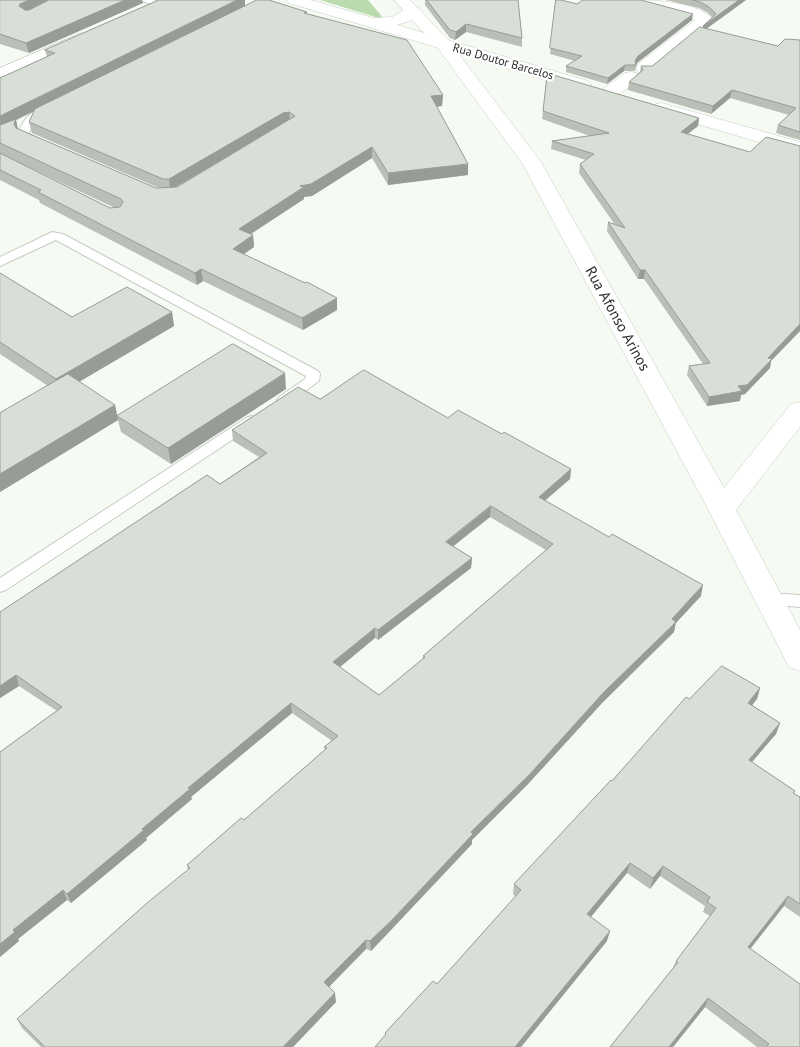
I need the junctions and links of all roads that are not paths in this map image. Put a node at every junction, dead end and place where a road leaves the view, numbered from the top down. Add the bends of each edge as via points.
1 (294, 0) edge
2 (642, 0) edge
3 (663, 2) edge
4 (408, 5) edge
5 (370, 23) junction
6 (96, 32) edge
7 (443, 44) junction
8 (5, 68) edge
9 (609, 94) junction
10 (628, 99) edge
11 (66, 100) edge
12 (648, 104) edge
13 (31, 117) junction
14 (12, 126) edge
15 (49, 146) edge
16 (800, 148) edge
17 (0, 262) edge
18 (800, 410) edge
19 (722, 509) junction
20 (0, 586) edge
21 (769, 599) junction
22 (800, 601) edge
23 (800, 659) edge

1 - 5 street, Rua Doutor Barcelos
2 - 3 street
3 - 9 street via 705,20
4 - 5 street via 405,18 394,23
4 - 7 street, Rua Afonso Arinos
5 - 7 street, Rua Doutor Barcelos
6 - 8 street
7 - 9 street, Rua Doutor Barcelos
7 - 19 street, Rua Afonso Arinos via 531,162
9 - 10 street, Rua Doutor Barcelos
11 - 13 lane
12 - 16 street
13 - 14 lane
13 - 15 lane via 23,134
17 - 20 lane via 52,236 59,237 313,374 312,381
18 - 19 street
19 - 21 street, Rua Afonso Arinos
21 - 22 lane
21 - 23 street, Rua Afonso Arinos

